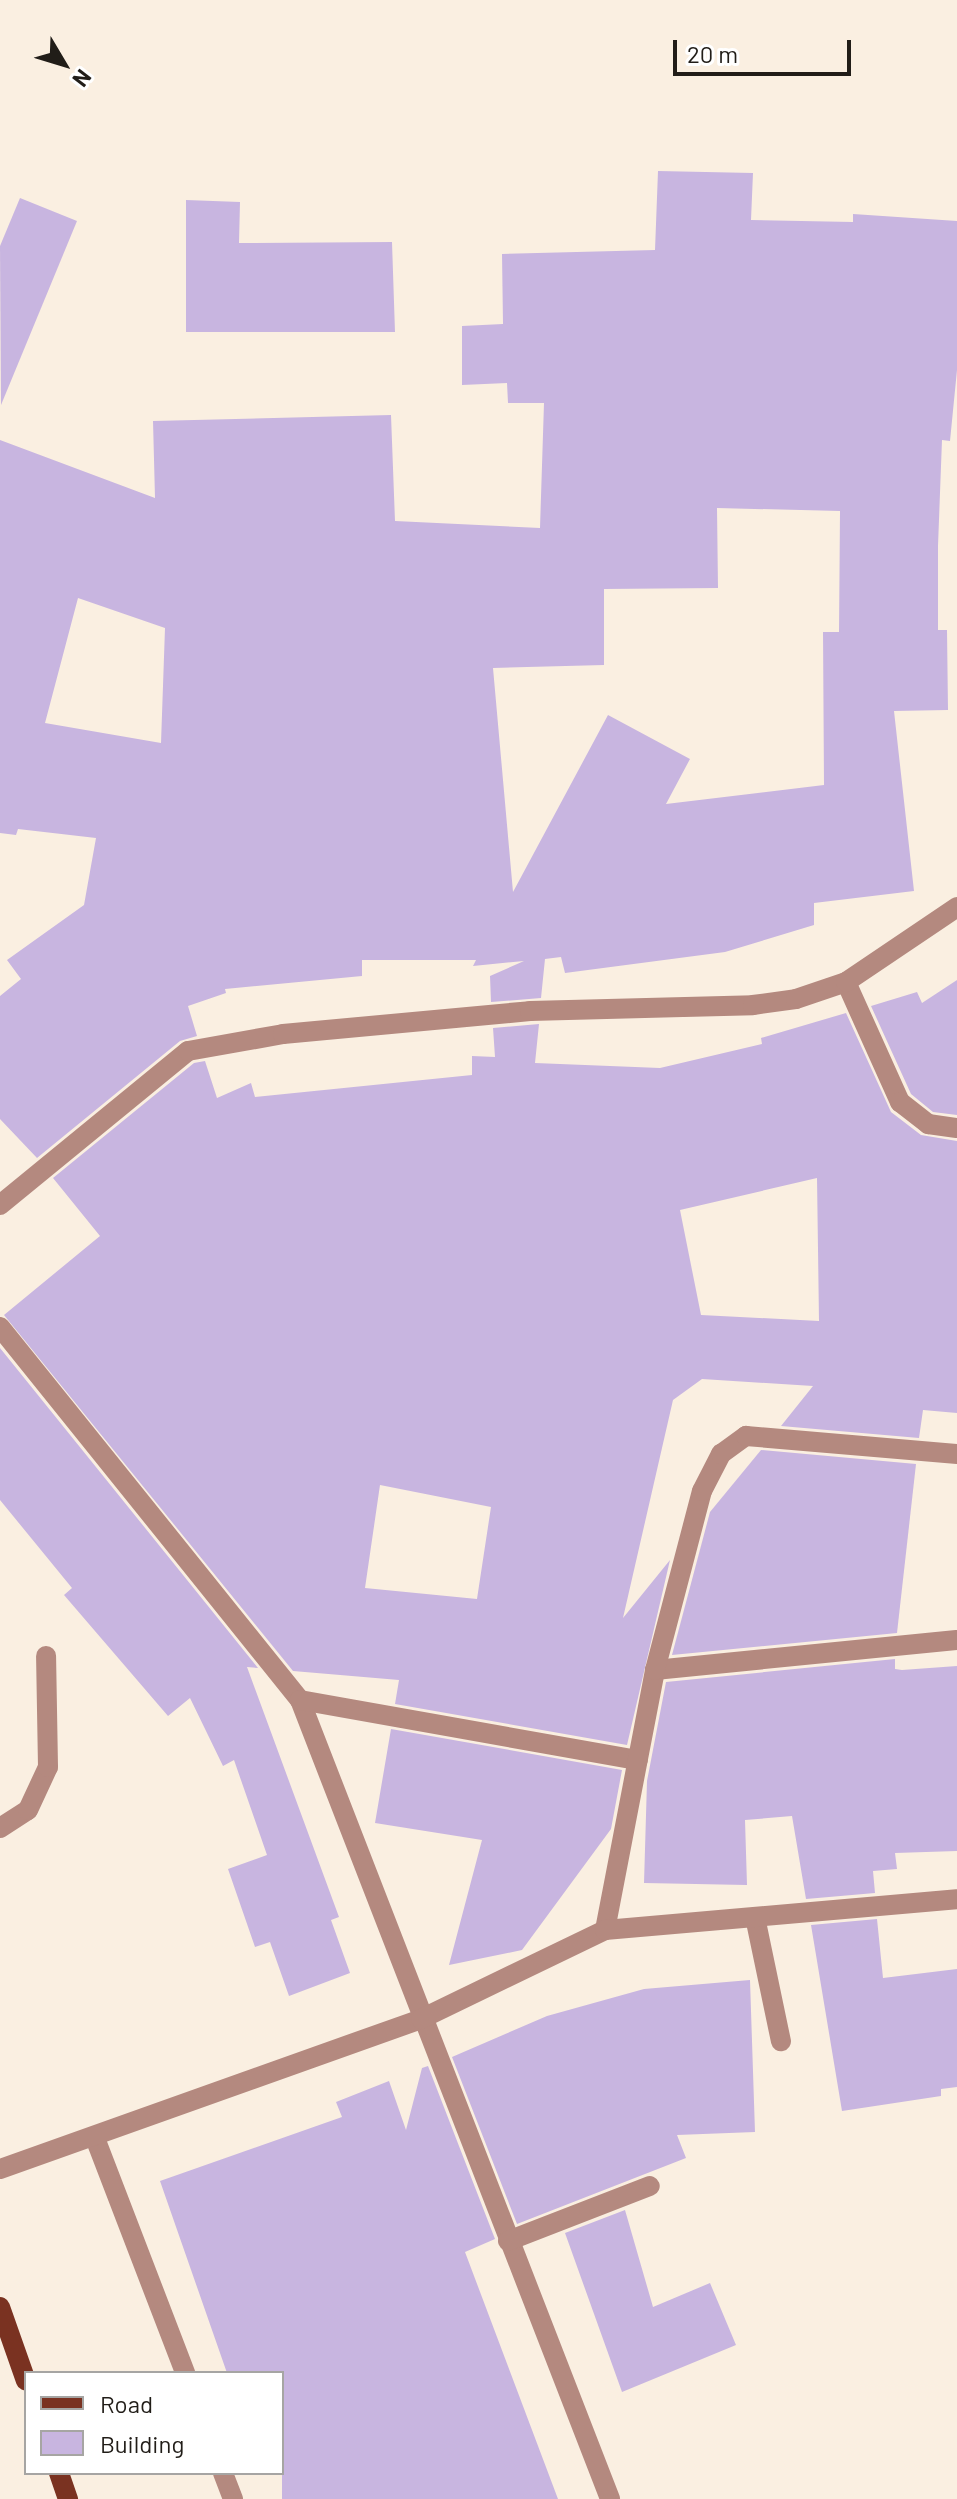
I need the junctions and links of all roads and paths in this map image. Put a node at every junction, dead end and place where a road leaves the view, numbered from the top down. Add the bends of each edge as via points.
1 (957, 907) edge
2 (846, 982) junction
3 (957, 1128) edge
4 (0, 1205) edge
5 (0, 1327) edge
6 (957, 1454) edge
7 (957, 1640) edge
8 (46, 1656) dead end
9 (655, 1670) junction
10 (300, 1700) junction
11 (638, 1760) junction
12 (0, 1828) edge
13 (957, 1899) edge
14 (755, 1917) junction
15 (605, 1930) junction
16 (421, 2019) junction
17 (781, 2041) dead end
18 (95, 2138) junction
19 (0, 2169) edge
20 (650, 2186) dead end
21 (508, 2241) junction
22 (0, 2307) edge
23 (184, 2371) edge
24 (24, 2375) edge
25 (60, 2475) edge
26 (224, 2475) edge
27 (68, 2499) edge
28 (233, 2499) edge
29 (610, 2499) edge

1 - 2 street
2 - 3 street via 900,1102 928,1124
2 - 4 street via 796,999 753,1005 530,1011 283,1034 188,1051
5 - 10 street
6 - 9 street via 746,1436 721,1454 702,1491
7 - 9 street
8 - 12 street via 48,1767 28,1810
9 - 11 street
10 - 11 street
10 - 16 street
11 - 15 street
13 - 14 street
14 - 15 street
14 - 17 street
15 - 16 street
16 - 18 street
16 - 21 street
18 - 19 street
18 - 23 street
20 - 21 street
21 - 29 street
22 - 24 main road
25 - 27 main road
26 - 28 street

